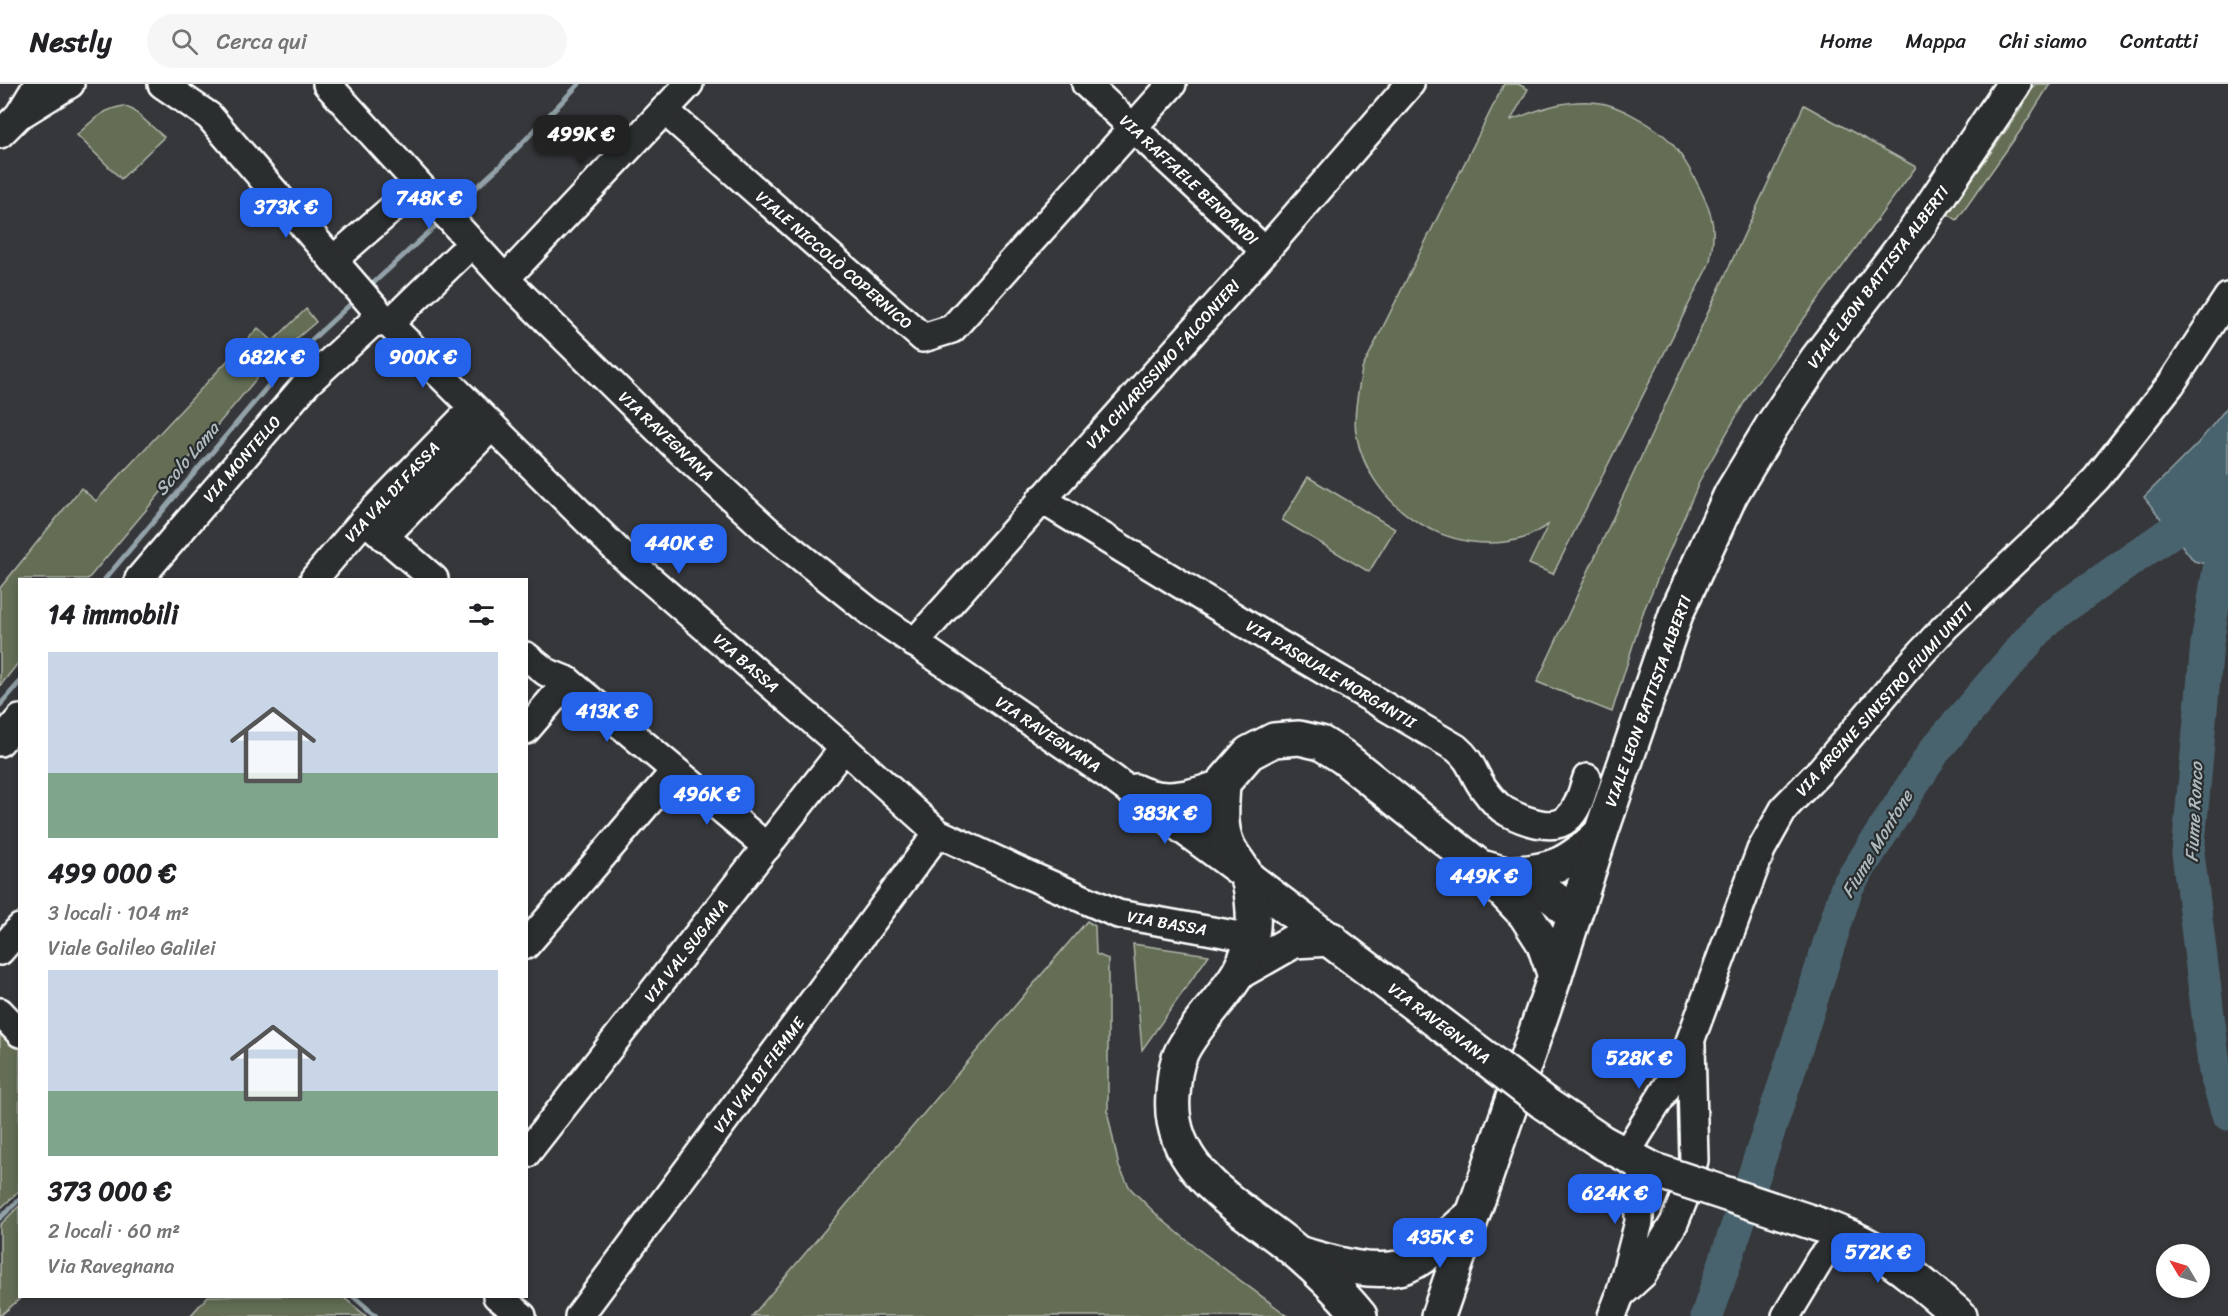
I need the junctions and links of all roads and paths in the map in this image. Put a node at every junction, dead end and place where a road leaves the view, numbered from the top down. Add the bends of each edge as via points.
1 (38, 84) edge
2 (70, 84) edge
3 (162, 84) edge
4 (327, 84) edge
5 (689, 84) edge
6 (1086, 84) edge
7 (1172, 84) edge
8 (1410, 84) edge
9 (2014, 84) edge
10 (664, 110) junction
11 (9, 124) edge
12 (1133, 127) junction
13 (418, 186) junction
14 (466, 249) junction
15 (1265, 251) junction
16 (333, 260) junction
17 (505, 279) junction
18 (2228, 297) edge
19 (385, 320) junction
20 (483, 417) junction
21 (1041, 500) junction
22 (374, 528) junction
23 (140, 578) edge
24 (315, 578) edge
25 (433, 578) edge
26 (914, 643) junction
27 (528, 658) edge
28 (568, 681) junction
29 (18, 721) edge
30 (528, 728) edge
31 (0, 742) edge
32 (844, 748) junction
33 (675, 771) junction
34 (1108, 776) junction
35 (1587, 778) dead end
36 (1223, 783) junction
37 (938, 833) junction
38 (1601, 833) junction
39 (767, 847) junction
40 (1494, 870) junction
41 (1248, 879) junction
42 (1525, 914) junction
43 (1573, 919) junction
44 (18, 929) edge
45 (1240, 936) dead end
46 (1331, 939) junction
47 (528, 943) edge
48 (0, 951) edge
49 (1241, 971) junction
50 (1555, 976) junction
51 (0, 1012) edge
52 (18, 1031) edge
53 (1691, 1038) junction
54 (528, 1151) edge
55 (1642, 1163) junction
56 (1472, 1215) junction
57 (1828, 1228) junction
58 (1299, 1254) junction
59 (1400, 1268) junction
60 (500, 1298) edge
61 (1616, 1305) edge
62 (1439, 1314) edge
63 (522, 1316) edge
64 (579, 1316) edge
65 (1360, 1316) edge
66 (1786, 1316) edge
67 (1960, 1316) edge

1 - 11 street
2 - 11 street
3 - 16 street via 209,116
4 - 13 street, VIA RAVEGNANA
5 - 10 street
6 - 12 street, VIA RAFFAELE BENDANDI
7 - 12 street, VIALE NICCOLÒ COPERNICO
8 - 15 street, VIA CHIARISSIMO FALCONIERI
9 - 38 main road, VIALE LEON BATTISTA ALBERTI via 1915,231 1817,359 1731,494 1676,614
10 - 12 street, VIALE NICCOLÒ COPERNICO via 923,338 952,329
10 - 17 street
12 - 15 street, VIA RAFFAELE BENDANDI
13 - 14 street, VIA RAVEGNANA
13 - 16 street
14 - 17 street, VIA RAVEGNANA
14 - 19 street, VIA MONTELLO via 396,317
15 - 21 street, VIA CHIARISSIMO FALCONIERI
16 - 19 street, VIA BASSA
17 - 26 street, VIA RAVEGNANA via 674,446 767,530
18 - 53 street, VIA ARGINE SINISTRO FIUMI UNITI via 2171,384 2097,478 1945,627 1785,807 1761,850
19 - 20 street, VIA BASSA
19 - 23 street, VIA MONTELLO via 371,324 307,383
20 - 22 street, VIA VAL DI FASSA
20 - 32 street, VIA BASSA via 622,555
21 - 26 street, VIA CHIARISSIMO FALCONIERI
21 - 35 street, VIA PASQUALE MORGANTII via 1456,748 1472,764 1483,788 1506,811 1544,825 1557,825 1568,819 1578,804
22 - 24 street, VIA VAL DI FASSA
22 - 25 street
26 - 34 street, VIA RAVEGNANA
27 - 28 street via 546,672
28 - 30 street
28 - 33 street
29 - 31 street
32 - 37 street, VIA BASSA
32 - 39 street, VIA VAL SUGANA
33 - 39 street
33 - 47 street
34 - 36 street via 1165,797 1192,794
34 - 41 street, VIA RAVEGNANA
36 - 40 main road via 1249,753 1274,740 1299,738 1321,743
36 - 41 main road via 1222,810 1228,845
37 - 45 street, VIA BASSA via 1118,914
37 - 64 street, VIA VAL DI FIEMME
38 - 40 main road via 1579,854 1559,865 1532,872
38 - 43 main road, VIALE LEON BATTISTA ALBERTI
39 - 54 street, VIA VAL SUGANA
40 - 42 main road
40 - 43 main road via 1553,896
41 - 46 main road, VIA RAVEGNANA
41 - 49 main road via 1254,926
42 - 43 main road
42 - 50 main road via 1542,942
43 - 50 main road, VIALE LEON BATTISTA ALBERTI
44 - 48 street
46 - 49 main road via 1294,941
46 - 55 main road, VIA RAVEGNANA, bridge via 1544,1103
49 - 58 main road via 1182,1051 1172,1104 1176,1134 1189,1161 1208,1183
50 - 56 main road, VIALE LEON BATTISTA ALBERTI
51 - 52 street
53 - 55 street, VIA ARGINE SINISTRO FIUMI UNITI via 1682,1063 1630,1147
53 - 61 street via 1694,1160 1685,1196 1674,1223 1643,1274
55 - 57 main road, VIA RAVEGNANA, bridge
55 - 61 street, VIA ARGINE SINISTRO FIUMI UNITI via 1639,1222
56 - 59 main road via 1432,1250
56 - 62 main road, VIALE LEON BATTISTA ALBERTI
57 - 66 street via 1821,1258
57 - 67 main road, VIA RAVEGNANA via 1874,1250
58 - 59 main road via 1347,1265
58 - 65 main road
59 - 62 main road via 1421,1286
60 - 63 street

